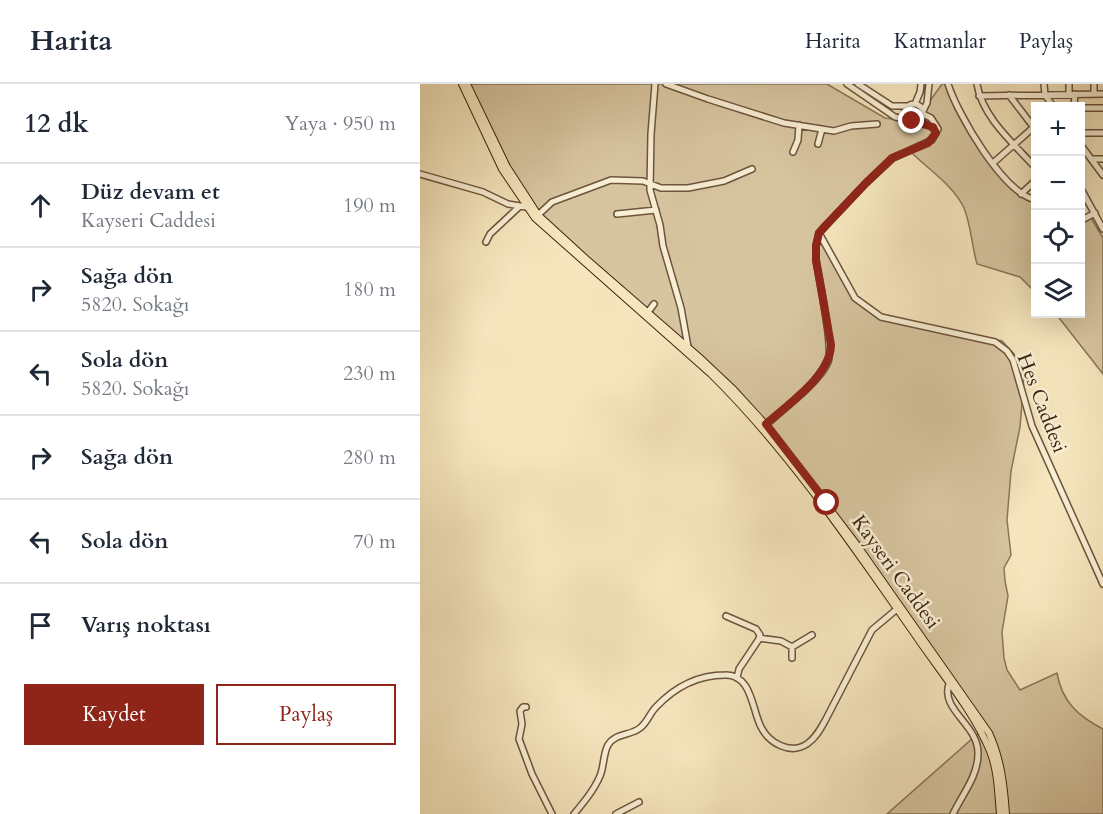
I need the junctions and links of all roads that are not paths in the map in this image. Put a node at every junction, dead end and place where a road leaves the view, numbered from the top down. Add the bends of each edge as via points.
1 (462, 84) edge
2 (467, 84) edge
3 (655, 84) edge
4 (666, 84) edge
5 (847, 84) edge
6 (858, 84) edge
7 (921, 84) edge
8 (928, 84) edge
9 (948, 84) edge
10 (977, 84) edge
11 (1044, 84) edge
12 (1070, 84) edge
13 (1094, 84) edge
14 (1008, 94) junction
15 (1045, 94) junction
16 (1072, 94) junction
17 (1094, 94) junction
18 (1103, 94) edge
19 (979, 96) junction
20 (1050, 102) edge
21 (1073, 102) edge
22 (912, 105) junction
23 (1085, 108) edge
24 (1103, 108) edge
25 (923, 112) junction
26 (913, 121) junction
27 (1031, 123) edge
28 (877, 124) dead end
29 (799, 125) junction
30 (822, 129) junction
31 (1031, 131) edge
32 (936, 133) junction
33 (1085, 133) edge
34 (1103, 133) edge
35 (818, 144) dead end
36 (1014, 144) junction
37 (1085, 150) edge
38 (793, 152) dead end
39 (1093, 159) junction
40 (1103, 159) edge
41 (993, 163) junction
42 (1031, 163) edge
43 (429, 167) dead end
44 (752, 169) dead end
45 (420, 174) edge
46 (428, 175) junction
47 (1103, 175) edge
48 (1031, 184) edge
49 (650, 186) junction
50 (1021, 194) junction
51 (1085, 196) edge
52 (1031, 198) edge
53 (525, 206) junction
54 (656, 210) junction
55 (1095, 213) junction
56 (617, 214) dead end
57 (538, 215) junction
58 (1085, 218) edge
59 (1103, 229) edge
60 (819, 233) junction
61 (486, 242) dead end
62 (654, 304) dead end
63 (648, 312) junction
64 (688, 347) junction
65 (766, 424) junction
66 (1103, 584) edge
67 (899, 608) junction
68 (726, 616) dead end
69 (812, 635) dead end
70 (759, 638) junction
71 (792, 647) junction
72 (792, 658) dead end
73 (737, 678) junction
74 (949, 684) junction
75 (526, 707) dead end
76 (639, 802) dead end
77 (552, 814) edge
78 (574, 814) edge
79 (616, 814) edge
80 (953, 814) edge
81 (1000, 814) edge
82 (1006, 814) edge

1 - 53 main road via 502,169
2 - 53 main road
3 - 49 street
4 - 29 street
5 - 26 street via 895,117
6 - 22 street via 884,103
7 - 22 street
8 - 25 street
9 - 41 street via 963,121
10 - 19 street
11 - 15 street
12 - 16 street
13 - 17 street
14 - 15 street
14 - 19 street
14 - 27 street
15 - 16 street
15 - 20 street
16 - 17 street
16 - 21 street
17 - 18 street
19 - 36 street
22 - 25 street via 920,106
22 - 26 street via 906,113
23 - 24 street
25 - 26 street via 921,119
25 - 32 street via 935,123
26 - 32 street via 929,125
28 - 30 street via 834,131
29 - 30 street
29 - 38 street
30 - 35 street
31 - 36 street
32 - 60 street via 928,143 892,158
33 - 34 street
36 - 41 street
36 - 42 street
37 - 39 street
39 - 40 street
39 - 47 street
41 - 50 street
43 - 46 street
44 - 49 street via 724,181 688,188
45 - 46 street
46 - 53 street via 508,204
48 - 50 street
49 - 54 street
49 - 57 street via 643,181 611,180 552,202
50 - 52 street
51 - 55 street
53 - 57 main road, Kayseri Caddesi
53 - 61 street via 490,234
53 - 67 main road, Kayseri Caddesi via 546,230 737,400 800,475
54 - 56 street
54 - 64 street
55 - 58 street
55 - 59 street
57 - 63 main road, Kayseri Caddesi
60 - 65 street via 816,260 831,354 814,380
60 - 66 street, Hes Caddesi via 855,298 868,309 881,317 995,342 1007,351 1032,426
62 - 63 street
63 - 64 main road, Kayseri Caddesi
64 - 65 main road, Kayseri Caddesi
65 - 67 main road, Kayseri Caddesi
67 - 73 street via 872,630 819,732 808,744 783,747 766,735 749,693
67 - 74 main road, Kayseri Caddesi
67 - 82 main road, Kayseri Caddesi via 989,733 1001,768
68 - 70 street via 756,629
69 - 71 street
70 - 71 street
70 - 73 street
71 - 72 street
73 - 78 street via 697,678 656,707 639,729 612,740 601,774
74 - 80 street via 949,703 971,730 978,746 972,779
74 - 81 main road, Kayseri Caddesi via 978,726 991,754
75 - 77 street via 520,711 519,739
76 - 79 street

